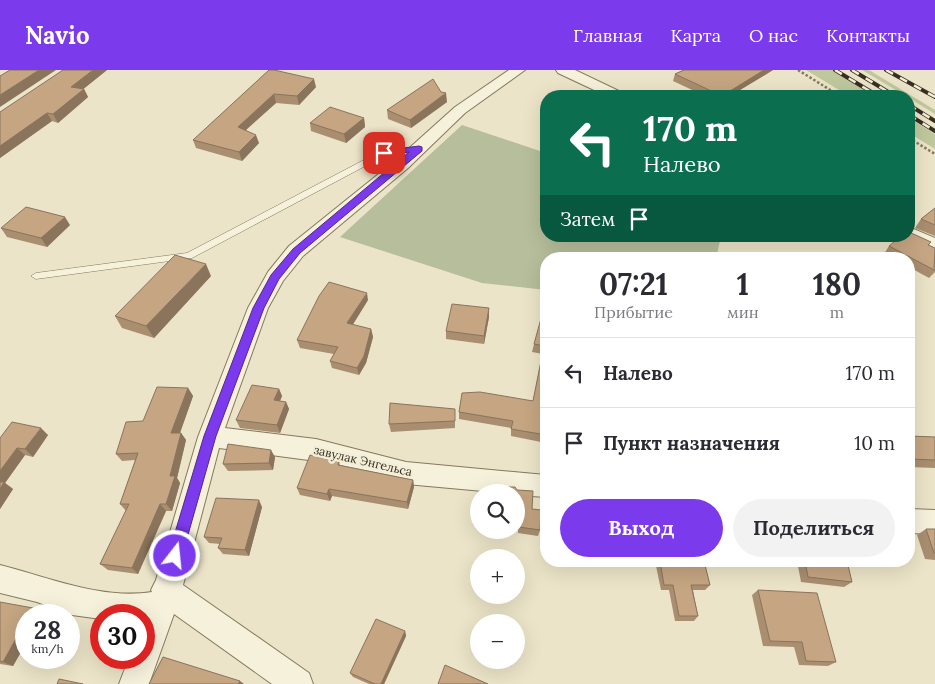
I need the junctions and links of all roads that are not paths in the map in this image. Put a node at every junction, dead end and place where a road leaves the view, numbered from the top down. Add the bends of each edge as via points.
1 (518, 70) edge
2 (563, 70) edge
3 (605, 90) edge
4 (419, 149) junction
5 (915, 236) edge
6 (935, 246) edge
7 (36, 276) dead end
8 (210, 436) junction
9 (540, 485) edge
10 (915, 521) edge
11 (935, 522) edge
12 (0, 579) edge
13 (164, 597) junction
14 (134, 684) edge
15 (298, 684) edge

1 - 4 street via 460,110
2 - 3 street
4 - 7 lane via 384,153 189,256
4 - 8 street via 296,251 275,277 258,308
5 - 6 street
8 - 9 street, завулак Энгельса via 316,450 406,473
8 - 13 street
10 - 11 street
12 - 13 street via 72,601 138,610
13 - 14 street
13 - 15 street

